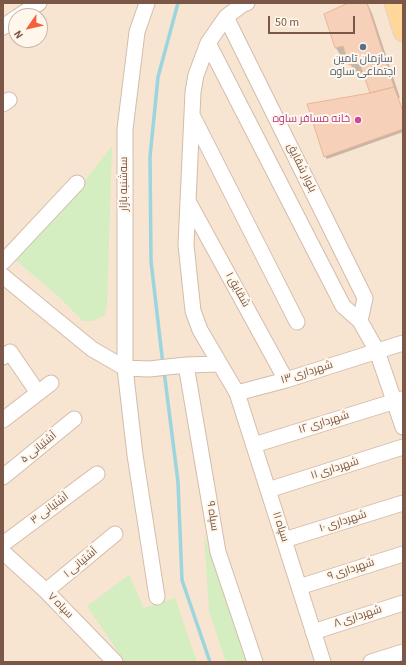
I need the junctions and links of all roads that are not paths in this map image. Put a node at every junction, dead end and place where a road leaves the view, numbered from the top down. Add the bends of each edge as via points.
1 (147, 3) edge
2 (247, 3) edge
3 (394, 3) edge
4 (226, 17) junction
5 (403, 32) edge
6 (208, 43) junction
7 (192, 116) junction
8 (77, 183) dead end
9 (188, 201) junction
10 (3, 262) edge
11 (3, 276) edge
12 (360, 321) junction
13 (297, 322) dead end
14 (403, 343) edge
15 (377, 351) junction
16 (6, 355) edge
17 (219, 364) junction
18 (183, 366) junction
19 (125, 368) junction
20 (286, 380) junction
21 (50, 383) dead end
22 (38, 393) junction
23 (237, 393) junction
24 (398, 400) edge
25 (74, 419) dead end
26 (3, 420) edge
27 (403, 427) edge
28 (254, 445) junction
29 (403, 447) edge
30 (97, 474) dead end
31 (3, 476) edge
32 (268, 490) junction
33 (403, 503) edge
34 (115, 534) dead end
35 (284, 540) junction
36 (3, 544) edge
37 (3, 552) edge
38 (403, 554) edge
39 (299, 587) junction
40 (46, 591) junction
41 (157, 598) dead end
42 (403, 603) edge
43 (313, 632) junction
44 (403, 652) edge
45 (115, 662) edge
46 (255, 662) edge
47 (323, 662) edge
48 (371, 662) edge

1 - 19 street, سه‌شنبه بازار via 137,32 125,129
2 - 4 street, سپاه ۱۱
3 - 5 main road
4 - 6 street, سپاه ۱۱
4 - 12 street, بلوار شقایق via 366,298
6 - 7 street, سپاه ۱۱ via 196,75
6 - 12 street via 343,306
7 - 9 street, سپاه ۱۱
7 - 13 street
8 - 10 street
9 - 17 street, سپاه ۱۱ via 186,245 193,311 200,330
9 - 20 street, شقایق ۱
11 - 19 street via 92,349
12 - 15 street
14 - 15 street, شهرداری ۱۳
15 - 20 street, شهرداری ۱۳
15 - 24 street
16 - 22 street
17 - 18 street
17 - 23 street, سپاه ۱۱
18 - 19 street
18 - 46 street, سپاه ۹ via 218,552
19 - 41 street, سه‌شنبه بازار via 135,455
20 - 23 street, شهرداری ۱۳
21 - 22 street
22 - 26 street
23 - 28 street, سپاه ۱۱
24 - 27 street
24 - 28 street, شهرداری ۱۲
25 - 31 street, آشتیانی ۵
28 - 32 street, سپاه ۱۱
29 - 32 street, شهرداری ۱۱
30 - 36 street, آشتیانی ۳
32 - 35 street, سپاه ۱۱
33 - 35 street, شهرداری ۱۰
34 - 40 street, آشتیانی ۱
35 - 39 street, سپاه ۱۱
37 - 40 street, سپاه ۷
38 - 39 street, شهرداری ۹
39 - 43 street, سپاه ۱۱
40 - 45 street, سپاه ۷
42 - 43 street, شهرداری ۸
43 - 47 street, سپاه ۱۱
44 - 48 street

